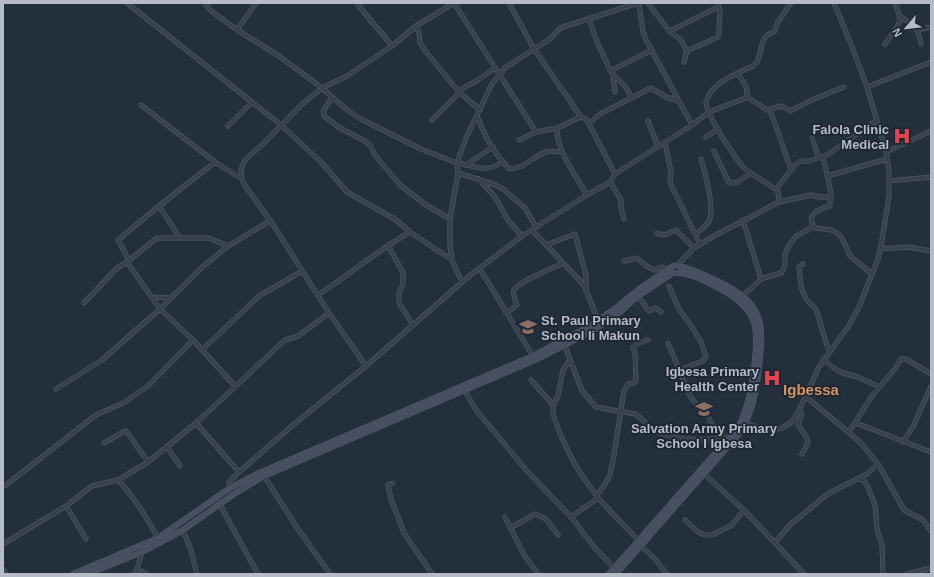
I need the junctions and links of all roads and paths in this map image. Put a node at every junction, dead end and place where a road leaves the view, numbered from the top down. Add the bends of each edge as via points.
1 (127, 3) edge
2 (205, 3) edge
3 (256, 3) edge
4 (357, 3) edge
5 (454, 3) edge
6 (509, 3) edge
7 (638, 3) edge
8 (648, 3) edge
9 (791, 3) edge
10 (834, 3) edge
11 (896, 3) edge
12 (718, 5) edge
13 (900, 16) junction
14 (589, 19) junction
15 (416, 26) junction
16 (931, 27) edge
17 (237, 30) junction
18 (917, 30) junction
19 (670, 31) junction
20 (885, 44) dead end
21 (921, 44) dead end
22 (392, 46) junction
23 (534, 49) junction
24 (652, 50) junction
25 (687, 51) junction
26 (684, 62) dead end
27 (931, 62) edge
28 (495, 68) junction
29 (611, 73) junction
30 (499, 74) junction
31 (737, 74) junction
32 (844, 87) dead end
33 (867, 87) junction
34 (322, 88) junction
35 (459, 91) junction
36 (615, 92) dead end
37 (332, 98) junction
38 (632, 98) junction
39 (747, 98) junction
40 (680, 101) junction
41 (252, 102) junction
42 (141, 105) dead end
43 (480, 110) junction
44 (770, 110) junction
45 (709, 112) junction
46 (477, 115) junction
47 (581, 117) junction
48 (432, 120) dead end
49 (877, 120) junction
50 (648, 121) dead end
51 (589, 124) junction
52 (281, 125) junction
53 (692, 125) junction
54 (228, 126) dead end
55 (557, 128) junction
56 (718, 129) junction
57 (931, 131) edge
58 (536, 132) junction
59 (706, 137) dead end
60 (812, 138) dead end
61 (519, 140) dead end
62 (665, 143) junction
63 (658, 146) junction
64 (493, 147) junction
65 (714, 151) dead end
66 (562, 152) junction
67 (886, 152) junction
68 (820, 157) junction
69 (887, 158) junction
70 (701, 159) dead end
71 (215, 162) junction
72 (502, 162) junction
73 (456, 163) junction
74 (466, 165) junction
75 (791, 169) junction
76 (751, 173) junction
77 (458, 174) junction
78 (615, 174) junction
79 (826, 176) junction
80 (931, 177) edge
81 (242, 179) junction
82 (479, 179) junction
83 (889, 181) junction
84 (610, 182) junction
85 (776, 189) junction
86 (587, 195) junction
87 (831, 197) junction
88 (780, 202) junction
89 (159, 206) junction
90 (450, 219) junction
91 (624, 219) dead end
92 (743, 220) junction
93 (270, 221) junction
94 (813, 225) junction
95 (536, 227) junction
96 (532, 230) junction
97 (410, 232) junction
98 (657, 233) dead end
99 (696, 234) junction
100 (522, 236) junction
101 (180, 238) junction
102 (700, 244) junction
103 (388, 245) junction
104 (546, 245) junction
105 (228, 246) junction
106 (694, 248) junction
107 (880, 249) junction
108 (931, 251) edge
109 (452, 260) junction
110 (128, 261) junction
111 (624, 261) dead end
112 (563, 263) junction
113 (803, 264) dead end
114 (676, 266) junction
115 (480, 269) junction
116 (666, 270) junction
117 (302, 271) junction
118 (675, 273) junction
119 (872, 274) junction
120 (761, 279) junction
121 (462, 282) junction
122 (669, 286) dead end
123 (586, 289) junction
124 (318, 295) junction
125 (638, 296) junction
126 (743, 296) junction
127 (152, 297) junction
128 (170, 298) junction
129 (84, 303) dead end
130 (160, 309) junction
131 (328, 312) junction
132 (661, 312) dead end
133 (506, 313) junction
134 (598, 320) junction
135 (414, 325) junction
136 (193, 340) junction
137 (648, 340) dead end
138 (668, 344) dead end
139 (565, 346) junction
140 (202, 350) junction
141 (829, 352) junction
142 (533, 356) junction
143 (570, 360) junction
144 (823, 360) junction
145 (366, 366) junction
146 (679, 370) junction
147 (931, 374) edge
148 (531, 380) dead end
149 (235, 386) junction
150 (931, 386) edge
151 (879, 387) junction
152 (56, 389) dead end
153 (465, 392) junction
154 (805, 396) junction
155 (552, 405) junction
156 (799, 410) junction
157 (622, 412) junction
158 (856, 422) junction
159 (746, 423) junction
160 (196, 424) junction
161 (849, 432) junction
162 (725, 438) junction
163 (904, 442) junction
164 (104, 443) dead end
165 (167, 447) junction
166 (931, 452) edge
167 (802, 454) dead end
168 (148, 462) junction
169 (878, 464) junction
170 (180, 466) dead end
171 (239, 472) junction
172 (704, 474) junction
173 (264, 476) junction
174 (118, 480) junction
175 (856, 480) junction
176 (393, 483) dead end
177 (6, 485) dead end
178 (230, 488) junction
179 (597, 496) junction
180 (219, 504) junction
181 (66, 506) junction
182 (744, 510) junction
183 (505, 517) dead end
184 (571, 517) junction
185 (685, 520) dead end
186 (510, 528) junction
187 (183, 530) junction
188 (931, 531) edge
189 (558, 535) dead end
190 (158, 538) junction
191 (86, 539) dead end
192 (775, 542) junction
193 (640, 543) junction
194 (3, 544) edge
195 (142, 552) junction
196 (614, 568) junction
197 (931, 568) edge
198 (3, 569) edge
199 (137, 569) junction
200 (6, 574) edge
201 (73, 574) edge
202 (88, 574) edge
203 (134, 574) edge
204 (146, 574) edge
205 (197, 574) edge
206 (258, 574) edge
207 (330, 574) edge
208 (432, 574) edge
209 (538, 574) edge
210 (609, 574) edge
211 (616, 574) edge
212 (667, 574) edge
213 (804, 574) edge
214 (883, 574) edge
215 (907, 574) edge

1 - 41 street
2 - 17 street via 210,10
3 - 17 street
4 - 22 street
5 - 15 street
5 - 28 street
6 - 23 street
7 - 14 street
7 - 24 street via 645,37
8 - 19 street
9 - 31 street via 774,32 763,40 756,63
10 - 33 street
11 - 13 street
12 - 19 street
12 - 25 street via 718,37
13 - 18 street
13 - 20 street via 900,22
14 - 23 street via 560,28 550,39
14 - 29 street
15 - 22 street
15 - 35 street via 423,48
16 - 18 street
17 - 34 street via 279,56
18 - 21 street
19 - 25 street via 680,38
22 - 34 street via 347,76
23 - 30 street
23 - 47 street
24 - 29 street
24 - 40 street
25 - 26 street
27 - 33 street
28 - 30 street
28 - 35 street
29 - 36 street
29 - 38 street via 625,86
30 - 43 street
30 - 58 street
31 - 39 street via 746,85
31 - 45 street via 712,90 707,99
32 - 44 street via 790,111 782,106
33 - 49 street
34 - 37 street
34 - 52 street
35 - 43 street
35 - 48 street
37 - 73 street via 361,119 421,149
37 - 90 street via 323,111 324,116 365,141 400,185
38 - 40 street via 650,88
38 - 51 street via 600,114
39 - 44 street
39 - 45 street
40 - 53 street
41 - 52 street
41 - 54 street
42 - 71 street
43 - 46 street
44 - 75 street
45 - 53 street
45 - 56 street
46 - 64 street via 482,130
46 - 73 street
47 - 51 street
47 - 55 street
49 - 67 street
49 - 68 street via 827,155
50 - 63 street
51 - 78 street
52 - 81 street via 246,160 241,170
52 - 97 street via 322,163 348,192 396,220
53 - 62 street
55 - 58 street
55 - 66 street
56 - 59 street
56 - 76 street via 731,152
57 - 67 street
58 - 61 street
60 - 68 street
62 - 63 street
62 - 99 street via 672,187
63 - 78 street
64 - 72 street
64 - 74 street
65 - 76 street via 729,183 736,183
66 - 72 street via 546,152 514,169 509,169
66 - 86 street
67 - 69 street
68 - 75 street via 801,161
68 - 79 street via 826,165
69 - 79 street
69 - 83 street
70 - 99 street via 709,188 711,216
71 - 81 street
71 - 89 street
72 - 74 street via 493,167
73 - 74 street
73 - 77 street
75 - 85 street
76 - 85 street
77 - 82 street
77 - 90 street
78 - 84 street
79 - 87 street
80 - 83 street
81 - 93 street
82 - 95 street via 503,189 525,208
82 - 100 street
83 - 107 street via 888,209
84 - 86 street
84 - 91 street via 621,200
85 - 88 street
86 - 95 street
87 - 88 street via 811,195
87 - 94 street via 830,206 812,215
88 - 92 street
89 - 101 street
89 - 110 street via 118,240
90 - 109 street
92 - 102 street
92 - 120 street
93 - 105 street
93 - 117 street
94 - 119 street via 816,228 832,230 841,236 850,256
94 - 120 street via 796,236 788,247 785,266 781,272
95 - 96 street
96 - 100 street
96 - 104 street
97 - 103 street
97 - 109 street
98 - 106 street via 664,235 676,230
99 - 102 street
100 - 115 street
101 - 105 street via 209,238
101 - 110 street via 156,238
102 - 106 street
103 - 124 street
103 - 135 street via 403,273 399,303
104 - 112 street
104 - 123 street via 575,234 586,275
105 - 128 street
106 - 114 street
107 - 108 street via 908,247
107 - 119 street
109 - 121 street
110 - 127 street
110 - 129 street via 117,268
111 - 116 street via 636,258 655,270 662,267
112 - 123 street
112 - 133 street via 515,289 513,293 517,305
113 - 141 street via 799,267 801,287 806,299 816,309
114 - 116 street
114 - 118 street via 672,270
114 - 126 street via 696,271
115 - 121 street
115 - 133 street
116 - 134 street
117 - 124 street
117 - 140 street via 259,296
118 - 125 street
118 - 162 street via 695,277 726,292 739,300 754,320 756,349 747,406 742,421
119 - 141 street via 848,327
120 - 126 street
121 - 135 street
122 - 146 street via 678,309 701,342 706,357 703,361
123 - 134 street
124 - 131 street
125 - 132 street via 648,310 658,308
125 - 139 street via 613,317
126 - 159 street via 756,312 762,335 757,384
127 - 128 street
127 - 130 street
128 - 130 street
130 - 136 street
130 - 152 street via 102,360
131 - 145 street
131 - 149 street via 298,336 285,340
133 - 142 street
134 - 142 street
135 - 145 street
136 - 140 street
136 - 177 street via 148,386 123,403 96,415
137 - 157 street via 634,347 636,380 629,383 625,389
138 - 146 street
139 - 143 street
139 - 153 street
140 - 149 street
141 - 144 street
142 - 178 street via 276,465
143 - 155 street via 563,370 558,396
143 - 157 street via 584,393 596,407
144 - 151 street via 840,372
144 - 154 street
145 - 171 street
146 - 162 street via 692,399 704,410 713,426
147 - 151 street via 902,358
148 - 155 street
149 - 160 street
150 - 163 street
151 - 158 street
153 - 173 street
153 - 184 street via 476,410 527,471
154 - 156 street
154 - 161 street
155 - 179 street via 566,447 575,465
156 - 159 street via 790,424 777,429 762,429
156 - 167 street via 802,414 798,424 808,443
157 - 162 street via 635,414 655,431 671,438
157 - 179 street via 610,475
158 - 161 street
158 - 163 street
159 - 172 street via 738,436
160 - 165 street
160 - 171 street
161 - 169 street
162 - 193 street
163 - 166 street
164 - 168 street via 124,431 127,432
165 - 168 street
165 - 170 street
168 - 174 street
169 - 175 street
169 - 188 street via 904,510 923,520
171 - 178 street via 229,482
172 - 182 street
172 - 193 street
173 - 180 street
173 - 207 street
174 - 181 street via 92,486
174 - 190 street via 140,506
175 - 192 street via 829,493 791,524
175 - 214 street via 862,479 865,482 875,505 877,529 882,545
176 - 208 street via 388,485 391,499 404,533
178 - 190 street
179 - 184 street
179 - 193 street
180 - 187 street
180 - 206 street
181 - 191 street
181 - 194 street
182 - 185 street via 732,525 712,535 702,534
182 - 192 street
183 - 186 street
184 - 196 street
186 - 189 street via 535,514 546,519
186 - 209 street via 524,556
187 - 195 street
187 - 205 street
190 - 201 street
192 - 213 street
193 - 196 street
193 - 211 street
193 - 212 street
195 - 199 street
195 - 202 street
196 - 210 street
197 - 215 street
198 - 200 street
199 - 203 street
199 - 204 street

